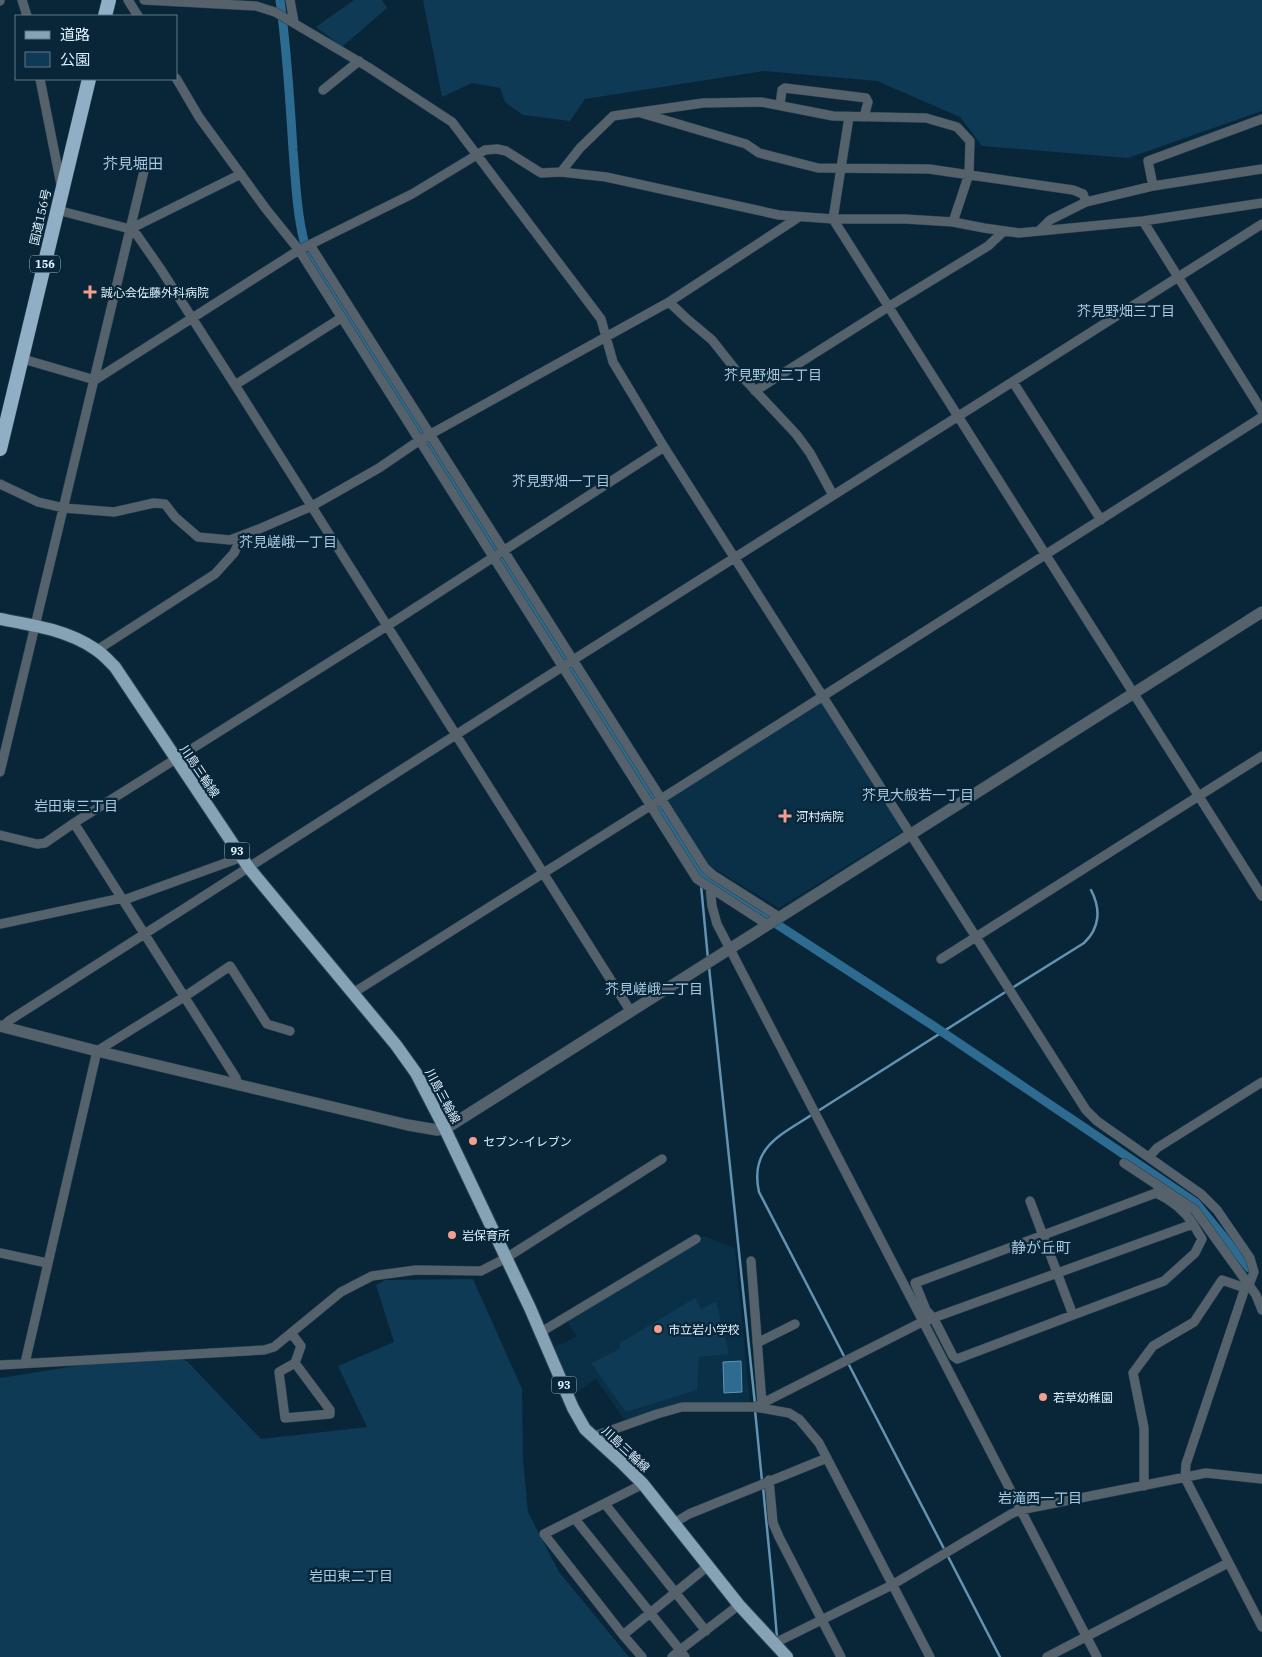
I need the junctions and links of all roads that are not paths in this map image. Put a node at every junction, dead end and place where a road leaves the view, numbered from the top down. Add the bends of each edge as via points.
1 (22, 0) edge
2 (109, 0) edge
3 (130, 0) edge
4 (144, 0) edge
5 (290, 0) edge
6 (26, 15) edge
7 (105, 15) edge
8 (138, 15) edge
9 (294, 22) junction
10 (358, 61) junction
11 (40, 80) edge
12 (89, 80) edge
13 (177, 80) edge
14 (323, 90) dead end
15 (780, 105) junction
16 (637, 111) junction
17 (848, 117) junction
18 (864, 117) junction
19 (1262, 119) edge
20 (477, 155) junction
21 (841, 169) junction
22 (1262, 169) edge
23 (144, 171) dead end
24 (561, 172) junction
25 (241, 174) junction
26 (969, 174) junction
27 (1152, 186) junction
28 (62, 190) junction
29 (1086, 202) junction
30 (1262, 203) edge
31 (57, 210) junction
32 (799, 217) junction
33 (833, 219) junction
34 (1143, 221) junction
35 (953, 222) junction
36 (1262, 224) edge
37 (130, 229) junction
38 (1004, 231) junction
39 (1039, 231) junction
40 (310, 245) junction
41 (299, 250) junction
42 (1178, 277) junction
43 (669, 302) junction
44 (888, 307) junction
45 (192, 317) junction
46 (342, 318) junction
47 (363, 327) junction
48 (352, 335) junction
49 (606, 338) junction
50 (23, 359) junction
51 (94, 380) junction
52 (1014, 382) junction
53 (235, 385) junction
54 (756, 391) junction
55 (1262, 411) edge
56 (958, 416) junction
57 (1262, 418) edge
58 (430, 435) junction
59 (420, 440) junction
60 (664, 447) junction
61 (0, 449) edge
62 (0, 484) edge
63 (833, 495) junction
64 (312, 506) junction
65 (64, 508) junction
66 (1101, 520) junction
67 (242, 536) junction
68 (504, 550) junction
69 (1045, 555) junction
70 (736, 557) junction
71 (492, 558) junction
72 (1262, 612) edge
73 (0, 619) edge
74 (34, 626) junction
75 (387, 626) junction
76 (97, 650) junction
77 (574, 660) junction
78 (562, 667) junction
79 (1133, 694) junction
80 (822, 695) junction
81 (456, 736) junction
82 (1262, 756) edge
83 (175, 759) junction
84 (0, 772) edge
85 (1198, 796) junction
86 (662, 799) junction
87 (650, 806) junction
88 (74, 823) junction
89 (0, 835) edge
90 (911, 835) junction
91 (245, 862) junction
92 (543, 873) junction
93 (710, 887) junction
94 (1262, 896) edge
95 (123, 899) junction
96 (780, 918) junction
97 (0, 924) edge
98 (768, 925) junction
99 (144, 933) junction
100 (975, 938) junction
101 (730, 949) junction
102 (941, 959) dead end
103 (352, 993) junction
104 (184, 997) junction
105 (631, 1012) junction
106 (1, 1026) edge
107 (290, 1031) dead end
108 (97, 1051) junction
109 (1262, 1082) edge
110 (237, 1083) junction
111 (445, 1129) junction
112 (1149, 1157) junction
113 (662, 1159) dead end
114 (1124, 1163) dead end
115 (1158, 1190) junction
116 (1030, 1201) dead end
117 (1193, 1224) junction
118 (1043, 1235) junction
119 (696, 1239) dead end
120 (0, 1253) edge
121 (506, 1258) junction
122 (751, 1261) dead end
123 (47, 1263) junction
124 (1057, 1274) junction
125 (1247, 1287) junction
126 (1262, 1310) edge
127 (1073, 1315) junction
128 (934, 1319) junction
129 (922, 1322) junction
130 (795, 1324) dead end
131 (541, 1332) junction
132 (292, 1334) junction
133 (757, 1343) junction
134 (24, 1363) junction
135 (295, 1363) junction
136 (0, 1365) edge
137 (759, 1405) junction
138 (592, 1437) junction
139 (827, 1458) junction
140 (1186, 1478) junction
141 (1262, 1479) edge
142 (769, 1480) junction
143 (643, 1484) junction
144 (1144, 1486) junction
145 (605, 1504) junction
146 (1020, 1510) junction
147 (575, 1519) junction
148 (674, 1523) junction
149 (1228, 1563) junction
150 (708, 1566) junction
151 (892, 1585) junction
152 (675, 1592) junction
153 (739, 1605) junction
154 (649, 1613) junction
155 (822, 1621) junction
156 (1262, 1627) edge
157 (706, 1631) junction
158 (623, 1635) junction
159 (1087, 1636) junction
160 (774, 1643) junction
161 (683, 1654) edge
162 (642, 1657) edge
163 (672, 1657) edge
164 (787, 1657) edge
165 (840, 1657) edge
166 (930, 1657) edge
167 (1047, 1657) edge
168 (1097, 1657) edge

1 - 6 street
2 - 7 highway
3 - 8 street
4 - 9 street via 256,6
5 - 9 street
9 - 10 street
10 - 14 street
10 - 20 street via 452,122
11 - 28 street
12 - 28 highway, 国道156号 / 156
13 - 25 street via 199,117
15 - 16 street via 703,102
15 - 17 street
15 - 18 street via 785,88 866,98
16 - 21 street via 746,144 772,157 818,168
16 - 24 street via 613,116
17 - 18 street
17 - 21 street
18 - 26 street via 926,118 957,127 970,141
19 - 27 street via 1148,161
20 - 24 street via 497,148 506,150 541,173
20 - 40 street via 412,194
20 - 49 street via 601,319
21 - 26 street via 930,169
21 - 33 street
22 - 27 street
23 - 37 street
24 - 32 street via 628,181
25 - 37 street
25 - 41 street
26 - 29 street via 1073,190 1083,194
26 - 35 street
27 - 29 street
28 - 31 highway, 国道156号 / 156
29 - 39 street via 1050,220
30 - 34 street
31 - 37 street
31 - 50 highway, 国道156号 / 156
32 - 33 street
32 - 43 street
33 - 35 street
33 - 44 street
34 - 39 street
34 - 42 street
35 - 38 street
36 - 42 street
37 - 45 street
37 - 51 street
38 - 39 street
38 - 44 street via 988,246
40 - 41 street
40 - 47 street
41 - 45 street
41 - 46 street
42 - 52 street
42 - 55 street
43 - 49 street
43 - 54 street via 712,340
44 - 54 street
44 - 56 street
45 - 51 street
45 - 53 street
46 - 48 street
46 - 53 street
47 - 48 street
47 - 58 street
48 - 59 street
49 - 58 street
49 - 60 street via 613,362
50 - 51 street
50 - 61 highway, 国道156号 / 156
51 - 65 street
52 - 56 street
52 - 66 street
53 - 64 street
54 - 63 street via 796,434
56 - 63 street
56 - 69 street
57 - 66 street
58 - 59 street
58 - 68 street
59 - 64 street via 379,468
59 - 71 street
60 - 68 street
60 - 70 street
62 - 65 street via 38,502
63 - 70 street
64 - 67 street
64 - 75 street
65 - 67 street via 114,512 154,503 165,504 198,537 230,540
65 - 74 street
66 - 69 street
67 - 76 street via 234,552 215,574
68 - 71 street
68 - 77 street
69 - 79 street
69 - 80 street
70 - 77 street
70 - 80 street
71 - 75 street
71 - 78 street
72 - 79 street
73 - 74 main road, 川島三輪線 / 93
74 - 76 main road, 川島三輪線 / 93 via 62,632
74 - 84 street
75 - 81 street
75 - 83 street
76 - 83 main road, 川島三輪線 / 93 via 115,667
77 - 78 street
77 - 86 street
78 - 81 street
78 - 87 street
79 - 85 street
79 - 90 street
80 - 86 street
80 - 90 street
81 - 91 street via 314,825
81 - 92 street
82 - 85 street
83 - 88 street
83 - 91 main road, 川島三輪線 / 93
85 - 94 street
85 - 100 street
86 - 87 street
86 - 96 street via 705,868
87 - 92 street
87 - 93 street via 696,879
88 - 89 street via 45,843
88 - 95 street
90 - 96 street
90 - 100 street
91 - 95 street
91 - 99 street
91 - 103 main road, 川島三輪線 / 93
92 - 103 street
92 - 105 street
93 - 98 street
93 - 101 street via 717,924
95 - 97 street
95 - 99 street
96 - 98 street
98 - 101 street
99 - 104 street
99 - 106 street
100 - 102 street
100 - 112 street via 1086,1110
101 - 105 street
101 - 129 street
103 - 111 main road, 川島三輪線 / 93 via 416,1073
104 - 107 street via 230,966 267,1024
104 - 108 street
104 - 110 street
105 - 111 street
106 - 108 street
108 - 110 street
108 - 123 street
109 - 112 street via 1157,1148
110 - 111 street via 408,1125
111 - 121 main road, 川島三輪線 / 93
112 - 125 street via 1202,1194 1217,1210 1250,1258 1254,1272
113 - 121 street
114 - 115 street
115 - 117 street
115 - 118 street
115 - 125 street via 1195,1210
116 - 118 street
117 - 124 street
117 - 127 street via 1202,1238 1194,1253 1164,1282
118 - 124 street
118 - 128 street via 915,1283 926,1310
119 - 131 street
120 - 123 street
121 - 131 main road, 川島三輪線 / 93
121 - 132 street via 481,1271 416,1270 372,1276 341,1292
122 - 133 street
123 - 134 street
124 - 127 street
124 - 128 street
125 - 126 street via 1256,1295
125 - 140 street via 1186,1464
125 - 144 street via 1222,1280 1194,1322 1153,1346 1133,1373 1144,1428
127 - 128 street via 957,1359 952,1356
128 - 129 street
129 - 137 street
129 - 146 street
130 - 133 street
131 - 138 main road, 川島三輪線 / 93 via 573,1408
132 - 134 street via 274,1348 264,1350
132 - 135 street via 301,1346
133 - 137 street
134 - 136 street
135 - 135 street via 330,1410 330,1414 285,1418 279,1372
137 - 138 street via 682,1407
137 - 139 street via 790,1413 799,1419
138 - 143 main road, 川島三輪線 / 93
139 - 142 street
139 - 151 street
140 - 141 street via 1206,1473
140 - 144 street
140 - 149 street
142 - 148 street
142 - 155 street via 776,1530
143 - 145 street
143 - 148 main road, 川島三輪線 / 93
144 - 146 street
145 - 147 street
145 - 152 street
146 - 151 street
146 - 159 street
147 - 154 street
147 - 158 street via 544,1534
148 - 150 main road, 川島三輪線 / 93
149 - 156 street
149 - 159 street
150 - 152 street
150 - 153 main road, 川島三輪線 / 93
151 - 155 street
151 - 166 street
152 - 154 street
152 - 157 street
153 - 157 street
153 - 160 main road, 川島三輪線 / 93
154 - 158 street
154 - 161 street
155 - 160 street
155 - 165 street
157 - 161 street
158 - 162 street
159 - 167 street
159 - 168 street
160 - 164 main road, 川島三輪線 / 93
161 - 163 street

